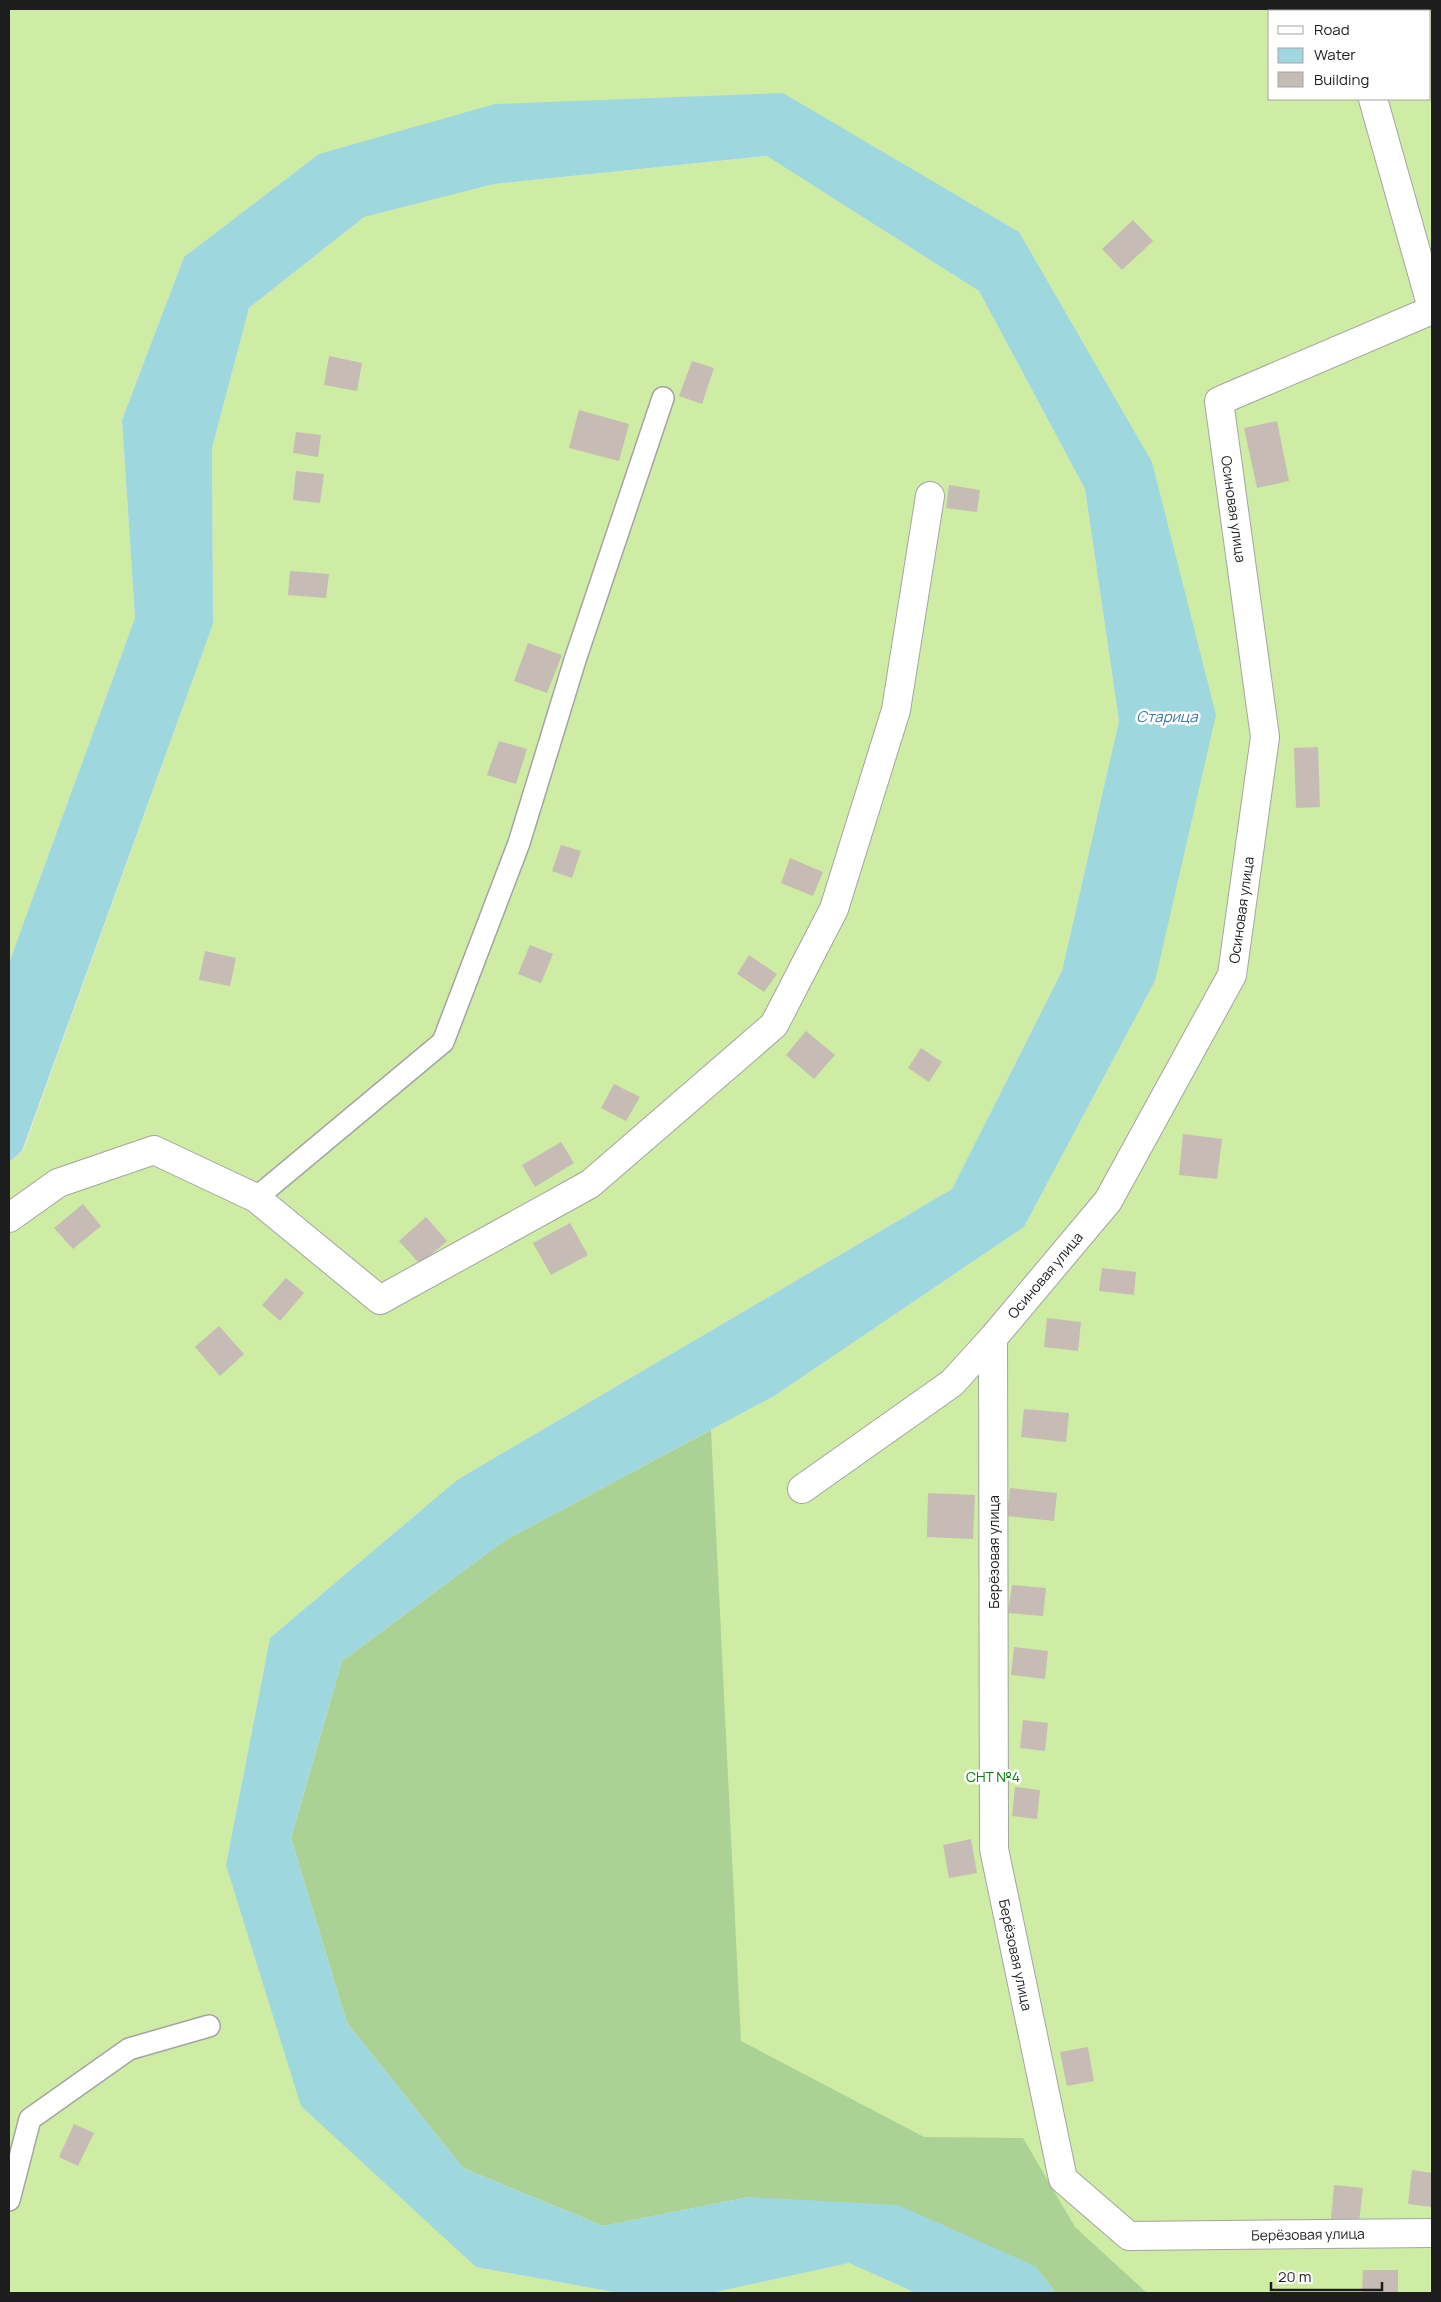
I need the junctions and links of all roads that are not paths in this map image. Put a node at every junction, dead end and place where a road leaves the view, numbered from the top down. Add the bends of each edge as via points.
1 (1372, 100) edge
2 (1432, 309) edge
3 (663, 398) dead end
4 (930, 496) dead end
5 (256, 1198) junction
6 (9, 1218) edge
7 (992, 1338) junction
8 (802, 1489) dead end
9 (209, 2026) dead end
10 (9, 2200) edge
11 (1432, 2233) edge

1 - 2 street, Осиновая улица
2 - 7 street, Осиновая улица via 1219,400 1265,737 1232,975 1108,1201
3 - 5 lane via 575,660 519,843 444,1042
4 - 5 street via 896,710 834,909 774,1024 590,1184 380,1300
5 - 6 street via 154,1150 58,1183
7 - 8 street, Осиновая улица via 952,1383
7 - 11 street, Берёзовая улица via 994,1849 1063,2179 1129,2236
9 - 10 lane via 129,2049 30,2119

